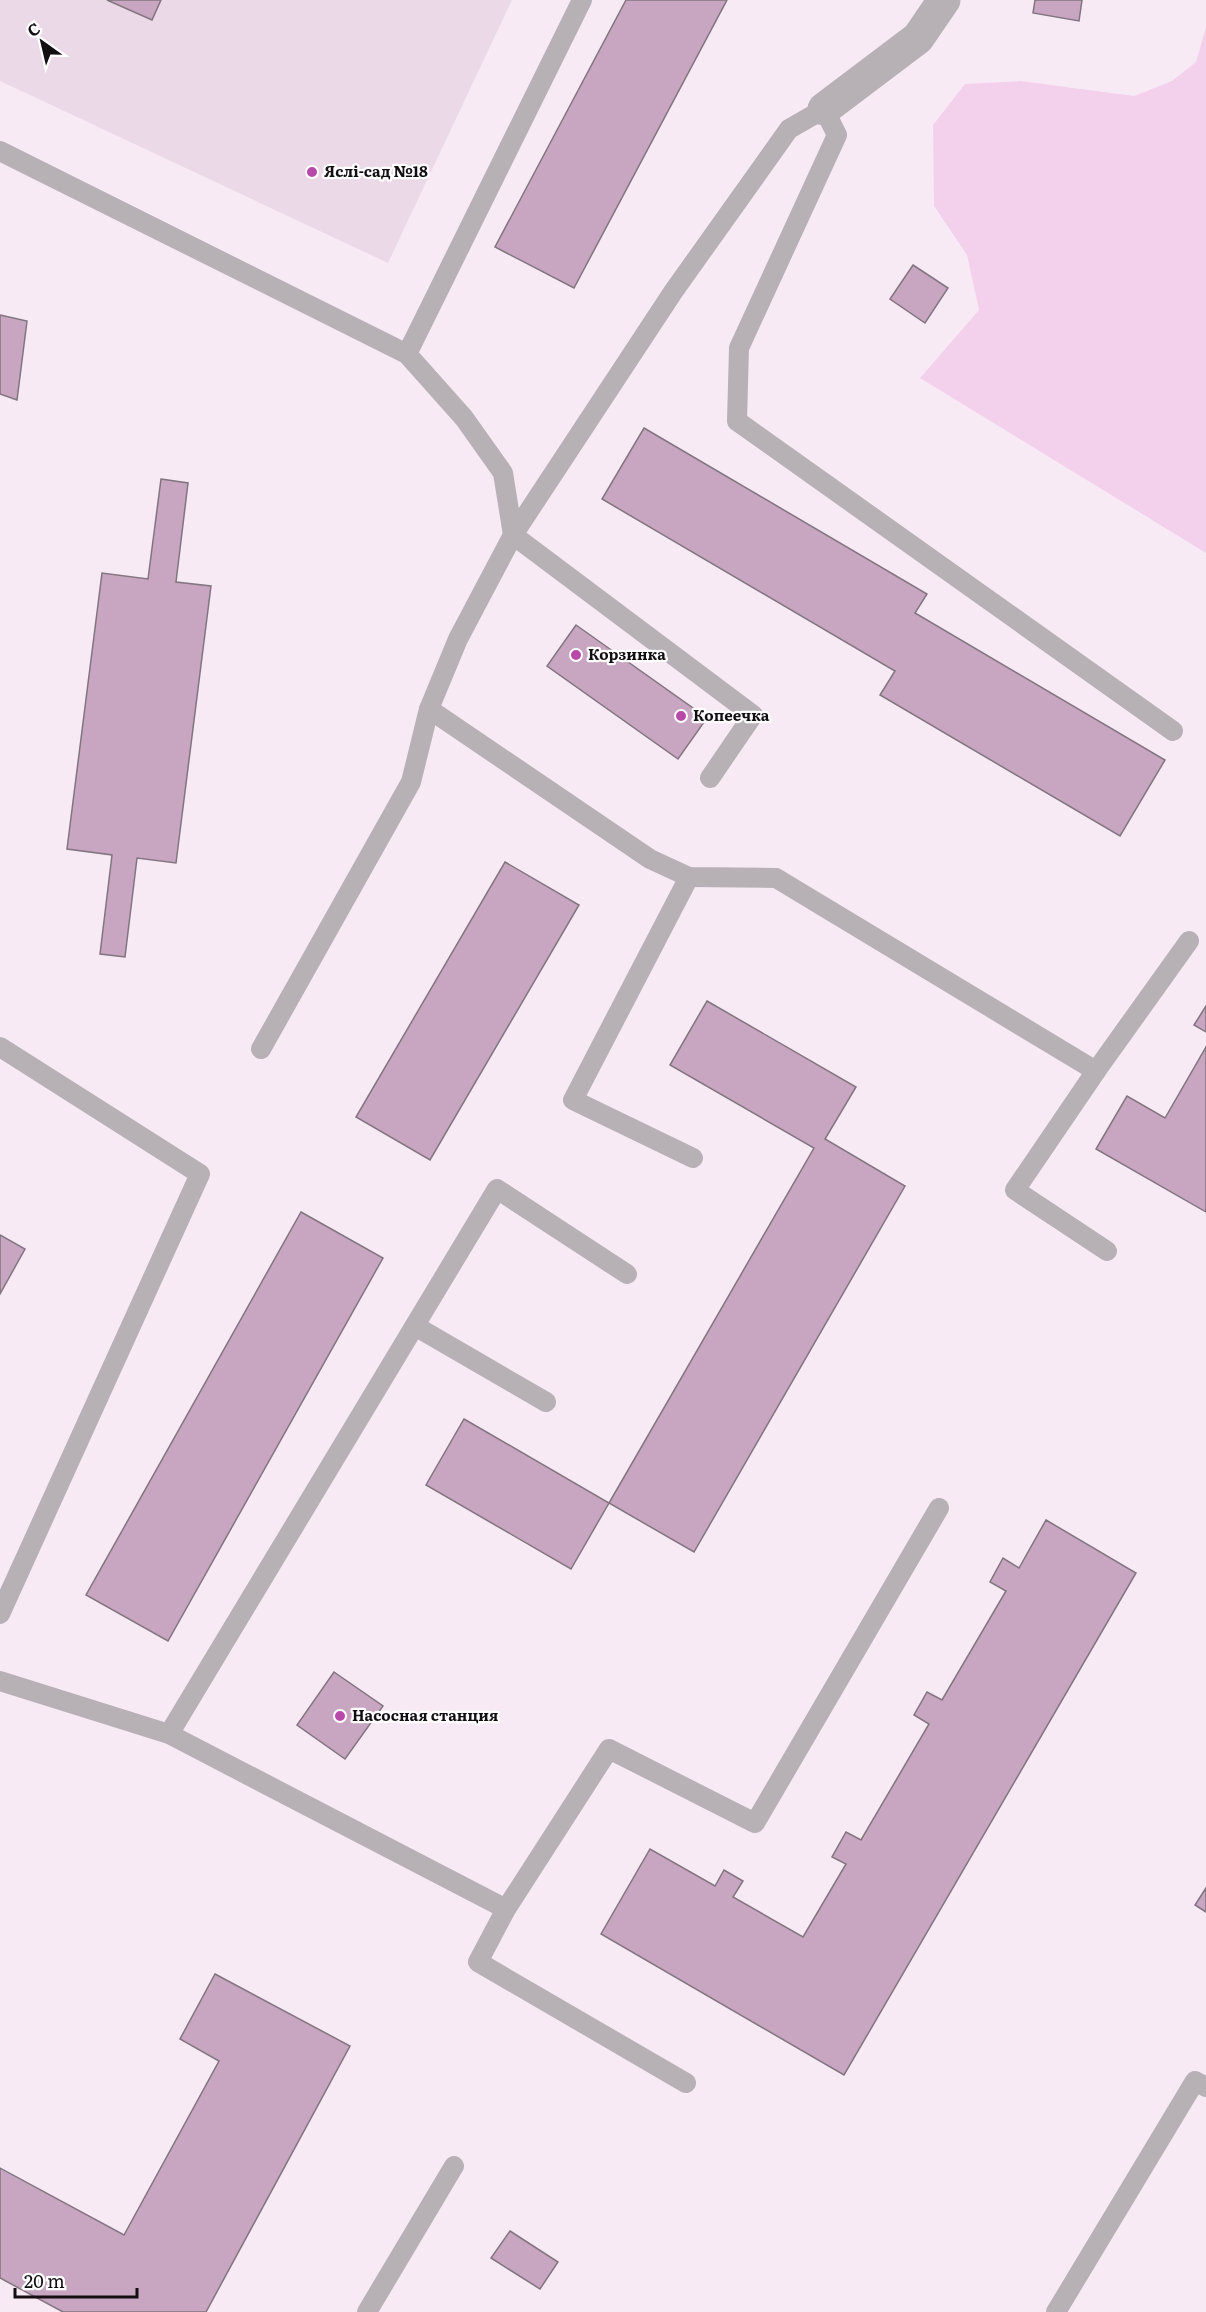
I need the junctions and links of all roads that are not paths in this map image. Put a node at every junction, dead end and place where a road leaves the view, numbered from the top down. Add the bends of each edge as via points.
1 (582, 0) edge
2 (944, 0) edge
3 (824, 109) junction
4 (0, 151) edge
5 (407, 354) junction
6 (513, 535) junction
7 (429, 709) junction
8 (1173, 731) dead end
9 (710, 778) dead end
10 (689, 877) junction
11 (1189, 941) dead end
12 (0, 1047) edge
13 (261, 1049) dead end
14 (1096, 1071) junction
15 (693, 1158) dead end
16 (1107, 1251) dead end
17 (627, 1274) dead end
18 (415, 1326) junction
19 (546, 1402) dead end
20 (939, 1508) dead end
21 (0, 1614) edge
22 (0, 1681) edge
23 (170, 1734) junction
24 (506, 1909) junction
25 (686, 2083) dead end
26 (1206, 2087) edge
27 (454, 2166) dead end
28 (368, 2312) edge
29 (1056, 2312) edge

1 - 5 lane
2 - 3 street via 918,38
3 - 6 lane via 789,129 673,292
3 - 8 lane via 837,135 740,348 737,422
4 - 5 lane
5 - 6 lane via 464,418 503,473
6 - 7 lane via 458,639
6 - 9 lane via 753,715
7 - 10 lane via 650,859
7 - 13 lane via 411,782
10 - 14 lane via 776,878
10 - 15 lane via 573,1100
11 - 14 lane
12 - 21 lane via 200,1174
14 - 16 lane via 1015,1190
17 - 18 lane via 497,1189
18 - 19 lane
18 - 23 lane
20 - 24 lane via 754,1823 609,1749
22 - 23 lane
23 - 24 lane
24 - 25 lane via 478,1962
26 - 29 lane via 1195,2081
27 - 28 lane

